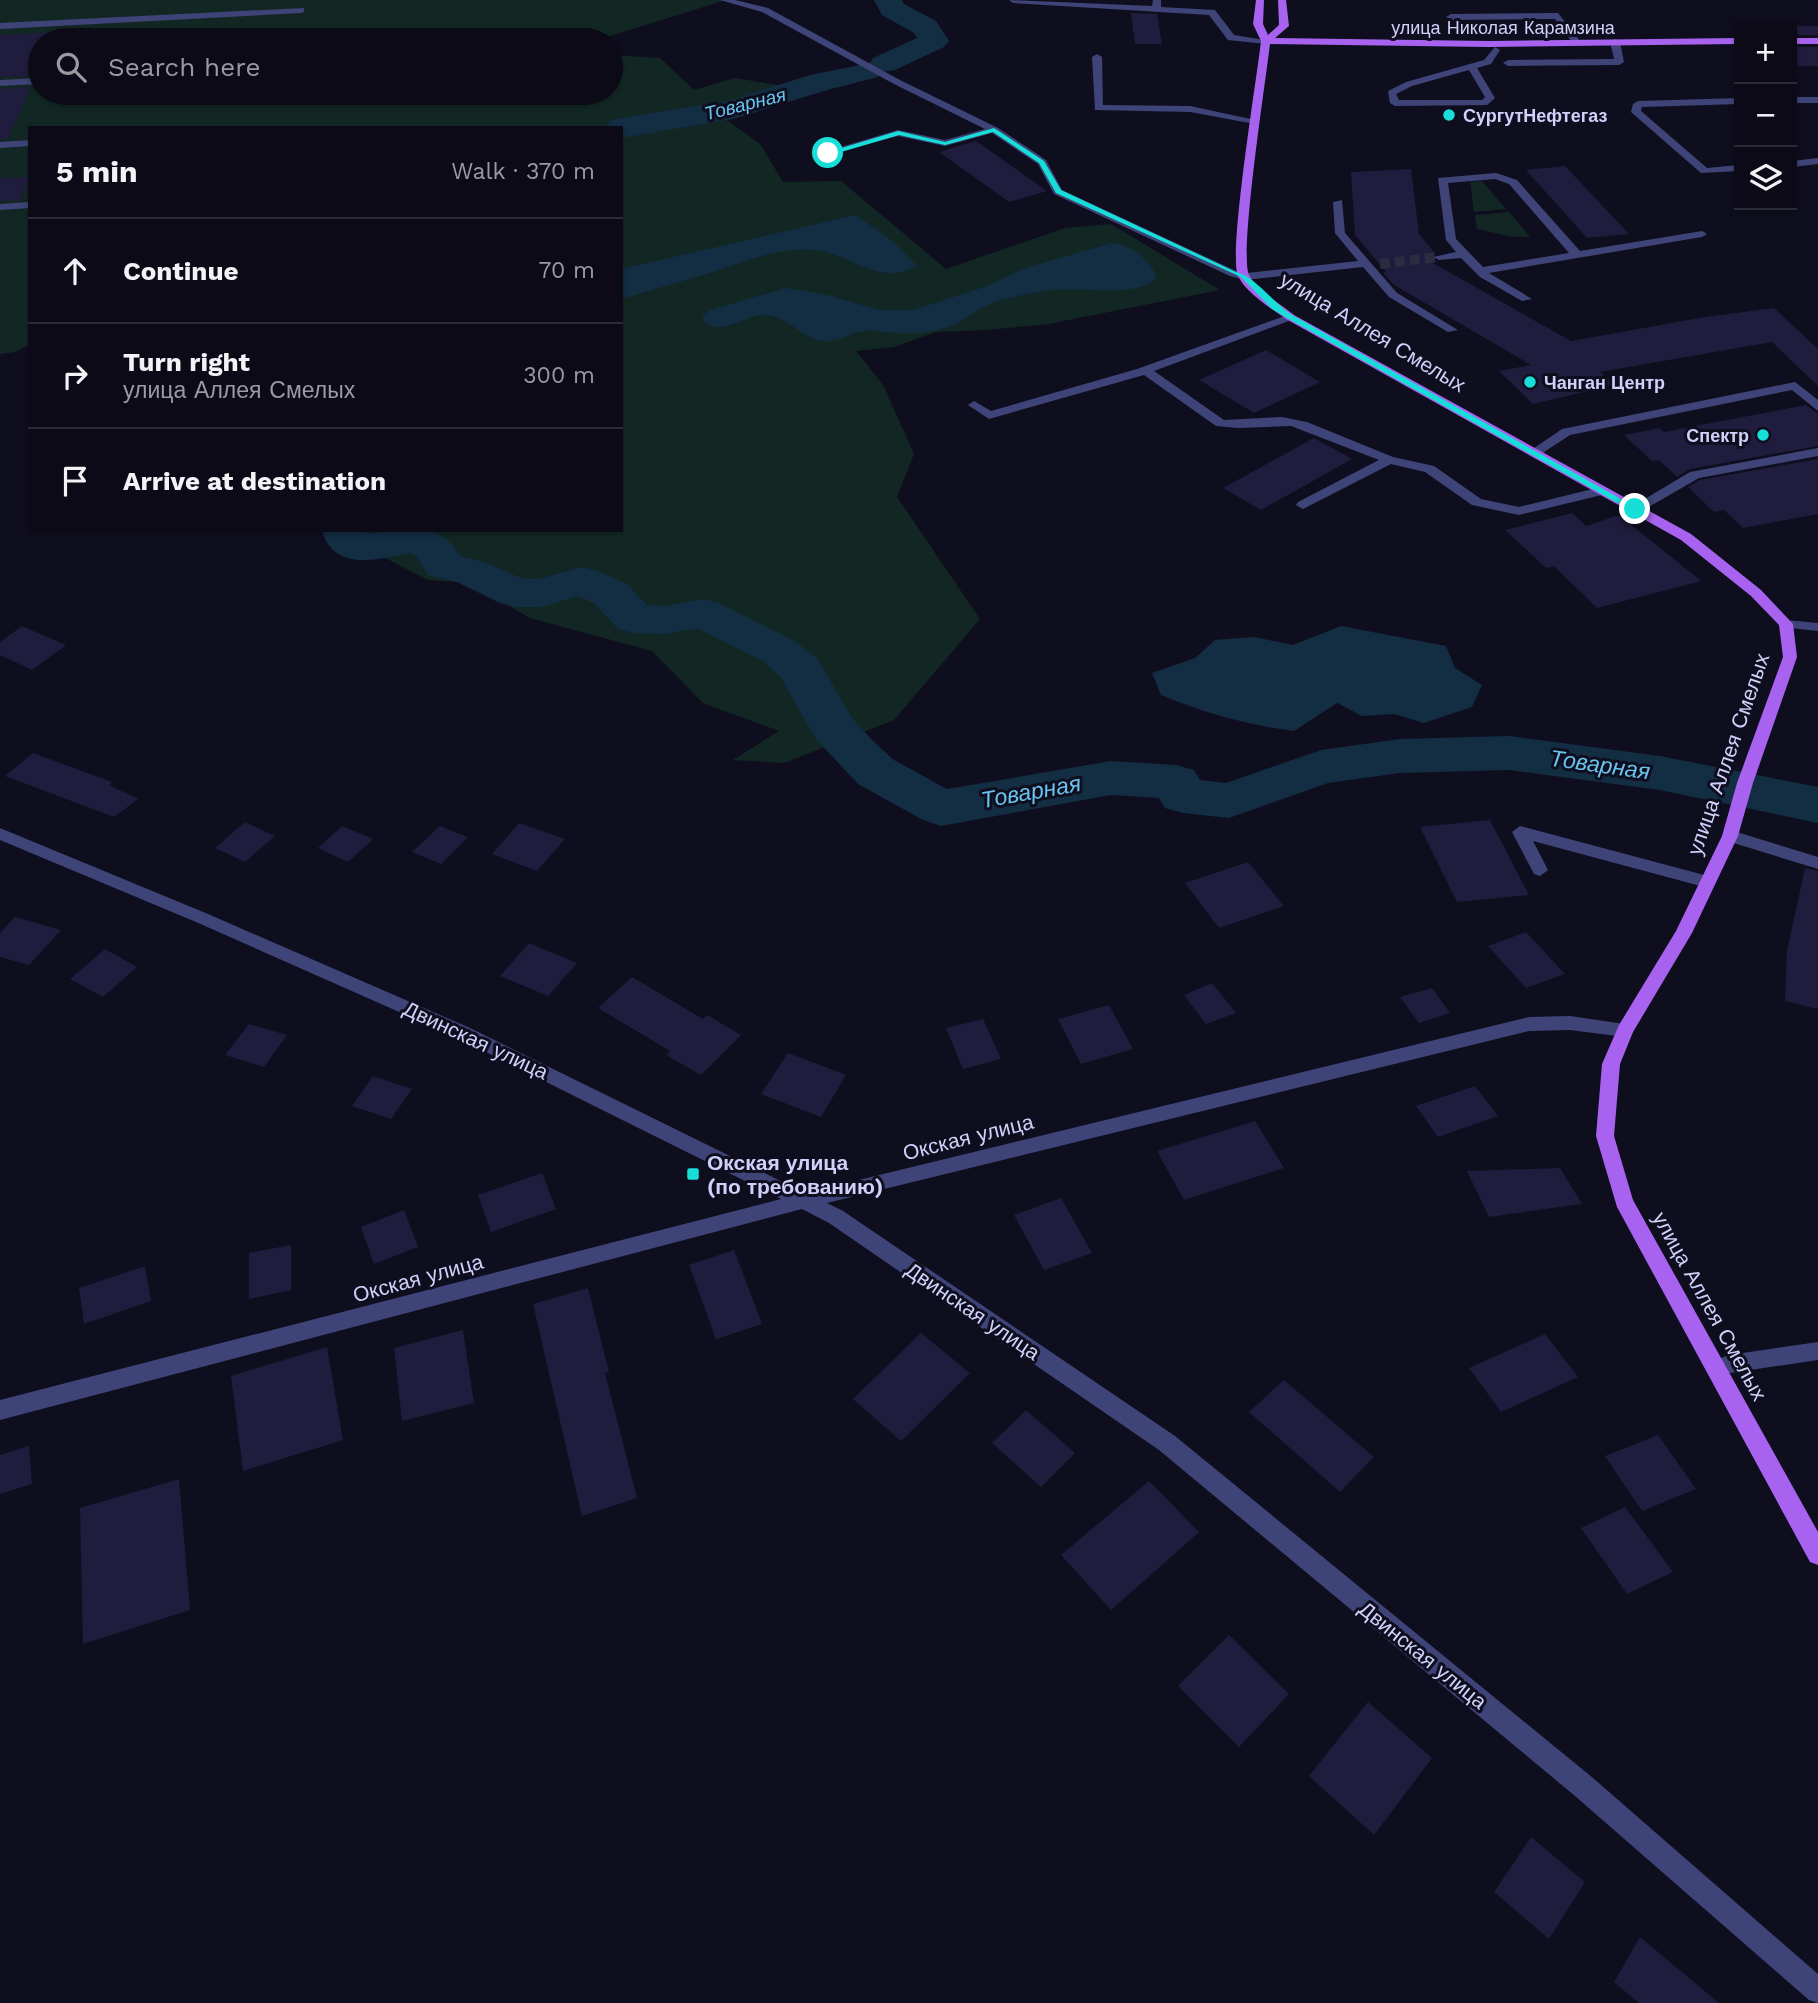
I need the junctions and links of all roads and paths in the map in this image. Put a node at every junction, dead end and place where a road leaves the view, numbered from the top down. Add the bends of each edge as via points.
1 (723, 0) edge
2 (1002, 0) edge
3 (1014, 0) edge
4 (1260, 0) edge
5 (1282, 0) edge
6 (1156, 5) edge
7 (301, 10) dead end
8 (1451, 17) dead end
9 (0, 26) edge
10 (1266, 41) junction
11 (1734, 41) edge
12 (1797, 41) edge
13 (1818, 41) edge
14 (1615, 42) junction
15 (1577, 43) junction
16 (1494, 50) dead end
17 (1097, 57) dead end
18 (1508, 63) dead end
19 (1472, 68) junction
20 (28, 82) edge
21 (0, 83) edge
22 (1797, 100) edge
23 (1818, 100) edge
24 (1734, 101) edge
25 (1255, 121) junction
26 (994, 130) junction
27 (28, 143) edge
28 (0, 145) edge
29 (828, 153) dead end
30 (1818, 162) edge
31 (1797, 164) edge
32 (1734, 169) edge
33 (1338, 202) dead end
34 (28, 205) edge
35 (0, 207) edge
36 (1702, 234) dead end
37 (1468, 254) junction
38 (1577, 255) junction
39 (1439, 257) tunnel mouth
40 (1371, 264) junction
41 (1480, 271) junction
42 (1244, 276) junction
43 (1526, 299) dead end
44 (1290, 317) junction
45 (1452, 330) dead end
46 (1146, 371) junction
47 (974, 405) dead end
48 (1818, 407) edge
49 (1818, 452) edge
50 (1533, 453) junction
51 (1389, 460) junction
52 (1601, 491) junction
53 (1303, 505) dead end
54 (1635, 509) junction
55 (1786, 624) junction
56 (1818, 627) edge
57 (0, 834) edge
58 (1730, 836) junction
59 (1818, 863) edge
60 (1540, 870) dead end
61 (1708, 882) junction
62 (1625, 1030) junction
63 (804, 1201) junction
64 (1818, 1351) edge
65 (1717, 1369) junction
66 (0, 1410) edge
67 (1818, 1554) edge
68 (1818, 1991) edge

1 - 26 street, улица Аллея Смелых via 765,10
2 - 3 street
3 - 6 street
4 - 10 main road via 1258,24
5 - 10 main road via 1284,26
6 - 10 street via 1212,12 1231,38
7 - 9 street
8 - 15 street via 1558,16
10 - 15 main road, улица Николая Карамзина
10 - 25 main road
11 - 14 main road, улица Николая Карамзина
12 - 13 main road
14 - 15 main road, улица Николая Карамзина
14 - 18 street via 1619,62
16 - 19 street via 1488,62
17 - 25 street via 1098,108 1190,109
19 - 19 street via 1409,84 1391,93 1395,103 1484,103 1490,98
20 - 21 street
22 - 23 street
24 - 32 street via 1638,104 1636,112 1705,172
25 - 42 main road via 1242,236
26 - 29 street via 945,144 898,133
26 - 42 street, улица Аллея Смелых via 1042,162 1058,192
27 - 28 street
30 - 31 street
33 - 40 street via 1340,233
34 - 35 street
36 - 38 street
37 - 38 street via 1451,240 1442,180 1496,176 1513,182
37 - 39 street
37 - 41 street
38 - 41 street
40 - 42 street
40 - 45 street via 1393,295
41 - 43 street
42 - 44 main road, улица Аллея Смелых
44 - 46 street
44 - 50 main road, улица Аллея Смелых
46 - 47 street via 989,415
46 - 51 street via 1220,423 1292,422
48 - 50 street via 1795,386 1566,432
49 - 54 street via 1695,475
50 - 52 main road, улица Аллея Смелых
51 - 52 street via 1429,469 1477,502 1519,511
51 - 53 street
52 - 54 main road, улица Аллея Смелых
54 - 55 main road, улица Аллея Смелых via 1686,537 1756,593
55 - 56 street
55 - 58 main road, улица Аллея Смелых via 1790,657
57 - 63 street, Двинская улица via 464,1033
58 - 59 street
58 - 61 main road, улица Аллея Смелых
60 - 61 street via 1521,832
61 - 62 main road, улица Аллея Смелых via 1684,933
62 - 63 street, Окская улица via 1570,1023 1529,1024
62 - 65 main road, улица Аллея Смелых via 1611,1064 1605,1136 1624,1201
63 - 66 street, Окская улица
63 - 68 street, Двинская улица via 848,1225 1167,1443 1584,1787
64 - 65 street
65 - 67 main road, улица Аллея Смелых

